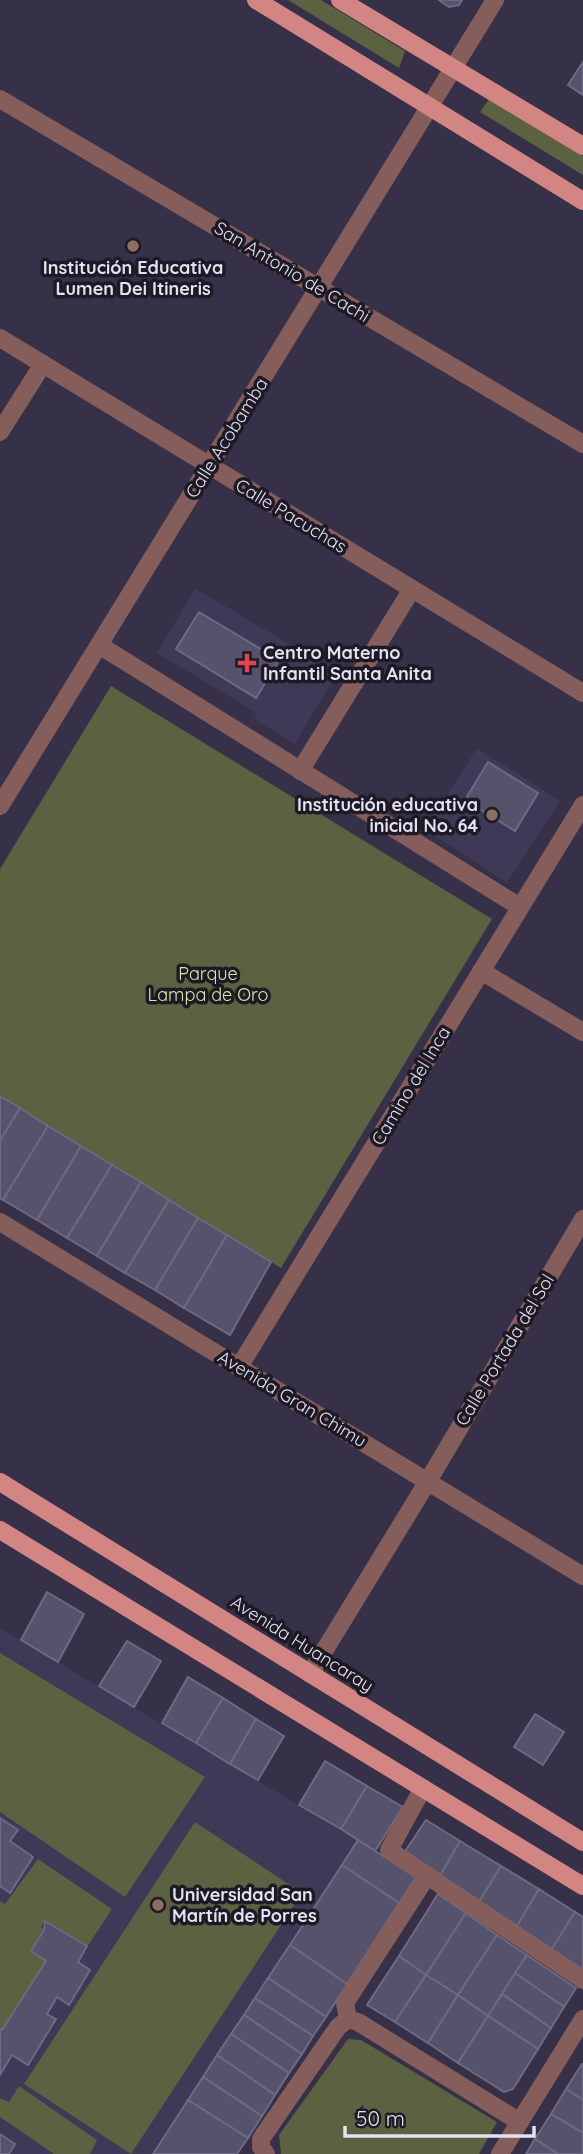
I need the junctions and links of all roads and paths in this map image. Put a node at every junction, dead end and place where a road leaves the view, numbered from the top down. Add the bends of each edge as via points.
1 (256, 0) edge
2 (340, 0) edge
3 (495, 0) edge
4 (453, 69) junction
5 (0, 99) edge
6 (430, 107) junction
7 (583, 146) edge
8 (583, 201) edge
9 (319, 288) junction
10 (0, 338) edge
11 (43, 364) junction
12 (0, 432) edge
13 (583, 444) edge
14 (209, 466) junction
15 (412, 589) junction
16 (99, 645) junction
17 (583, 693) edge
18 (300, 771) junction
19 (583, 805) edge
20 (0, 806) edge
21 (520, 907) junction
22 (481, 971) junction
23 (583, 1032) edge
24 (583, 1219) edge
25 (0, 1222) edge
26 (239, 1367) junction
27 (428, 1481) junction
28 (0, 1482) edge
29 (0, 1530) edge
30 (583, 1576) edge
31 (310, 1674) junction
32 (423, 1788) junction
33 (583, 1842) edge
34 (427, 1876) junction
35 (583, 1886) edge
36 (583, 1980) edge
37 (583, 2019) edge
38 (348, 2020) junction
39 (520, 2122) junction
40 (266, 2154) edge
41 (500, 2154) edge

1 - 6 main road
2 - 4 main road
3 - 4 street, Calle Acobamba
4 - 6 street, Calle Acobamba
4 - 7 main road
5 - 9 street, San Antonio de Cachi
6 - 8 main road
6 - 9 street, Calle Acobamba
9 - 13 street, San Antonio de Cachi
9 - 14 street, Calle Acobamba
10 - 11 street, Calle Pacuchas
11 - 12 street
11 - 14 street, Calle Pacuchas
14 - 15 street, Calle Pacuchas
14 - 16 street, Calle Acobamba
15 - 17 street, Calle Pacuchas
15 - 18 street
16 - 18 street
16 - 20 street, Calle Acobamba
18 - 21 street
19 - 21 street, Camino del Inca
21 - 22 street, Camino del Inca
22 - 23 street
22 - 26 street, Camino del Inca
24 - 27 street, Calle Portada del Sol
25 - 26 street, Avenida Gran Chimu
26 - 27 street, Avenida Gran Chimu
27 - 30 street, Avenida Gran Chimu
27 - 31 street, Calle Portada del Sol
28 - 31 main road, Avenida Huancaray
29 - 32 main road
31 - 33 main road, Avenida Huancaray
32 - 34 street via 389,1850
32 - 35 main road
34 - 36 street
34 - 38 street via 345,2003
37 - 39 street
38 - 39 street
38 - 40 street via 338,2027 261,2139
39 - 41 street

